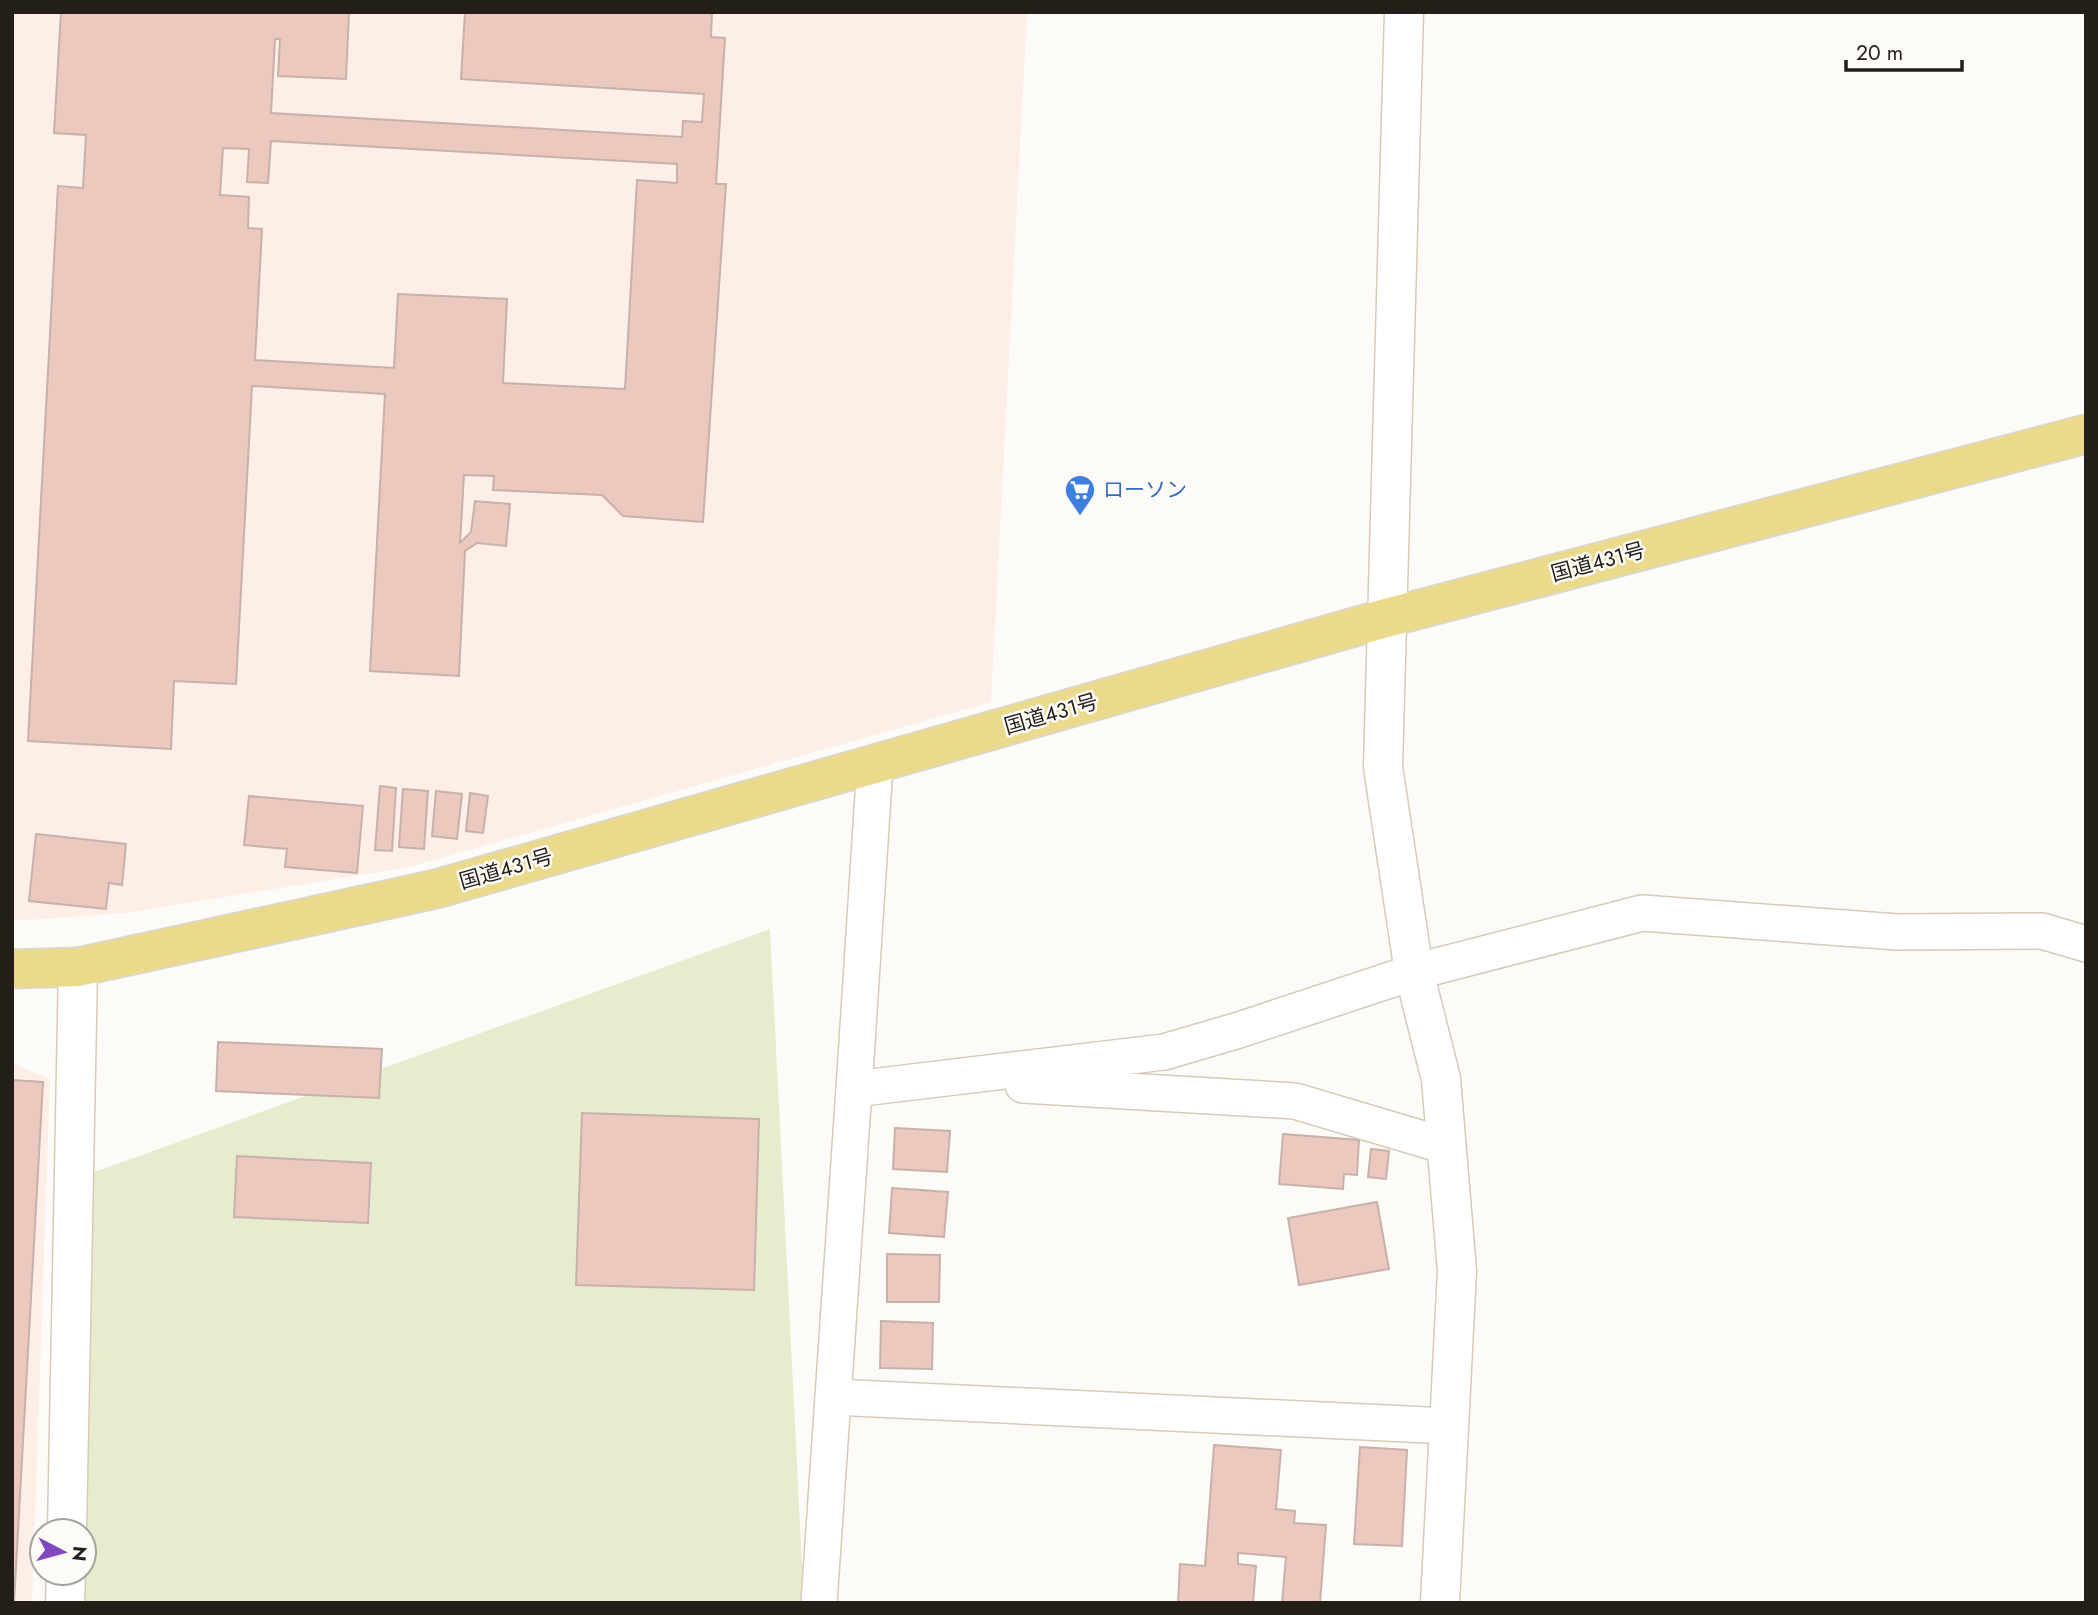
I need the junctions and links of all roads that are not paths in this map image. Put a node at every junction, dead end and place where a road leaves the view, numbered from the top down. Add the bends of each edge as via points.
1 (1404, 12) edge
2 (2086, 434) edge
3 (1386, 618) junction
4 (875, 765) junction
5 (2086, 944) edge
6 (78, 967) junction
7 (12, 969) edge
8 (1414, 972) junction
9 (935, 1080) junction
10 (854, 1089) junction
11 (1446, 1146) junction
12 (833, 1397) junction
13 (1449, 1426) junction
14 (67, 1517) edge
15 (819, 1603) edge
16 (1440, 1603) edge

1 - 3 street
2 - 3 highway, 国道431号
3 - 4 highway, 国道431号
3 - 8 street via 1383,767
4 - 6 highway, 国道431号 via 436,889
4 - 10 street
5 - 8 street via 2042,931 1896,932 1642,913
6 - 7 highway, 国道431号
6 - 14 street
8 - 9 street via 1164,1052
8 - 11 street via 1441,1079
9 - 10 street
9 - 11 street via 1295,1101
10 - 12 street
11 - 13 street via 1457,1271
12 - 13 street
12 - 15 street
13 - 16 street

